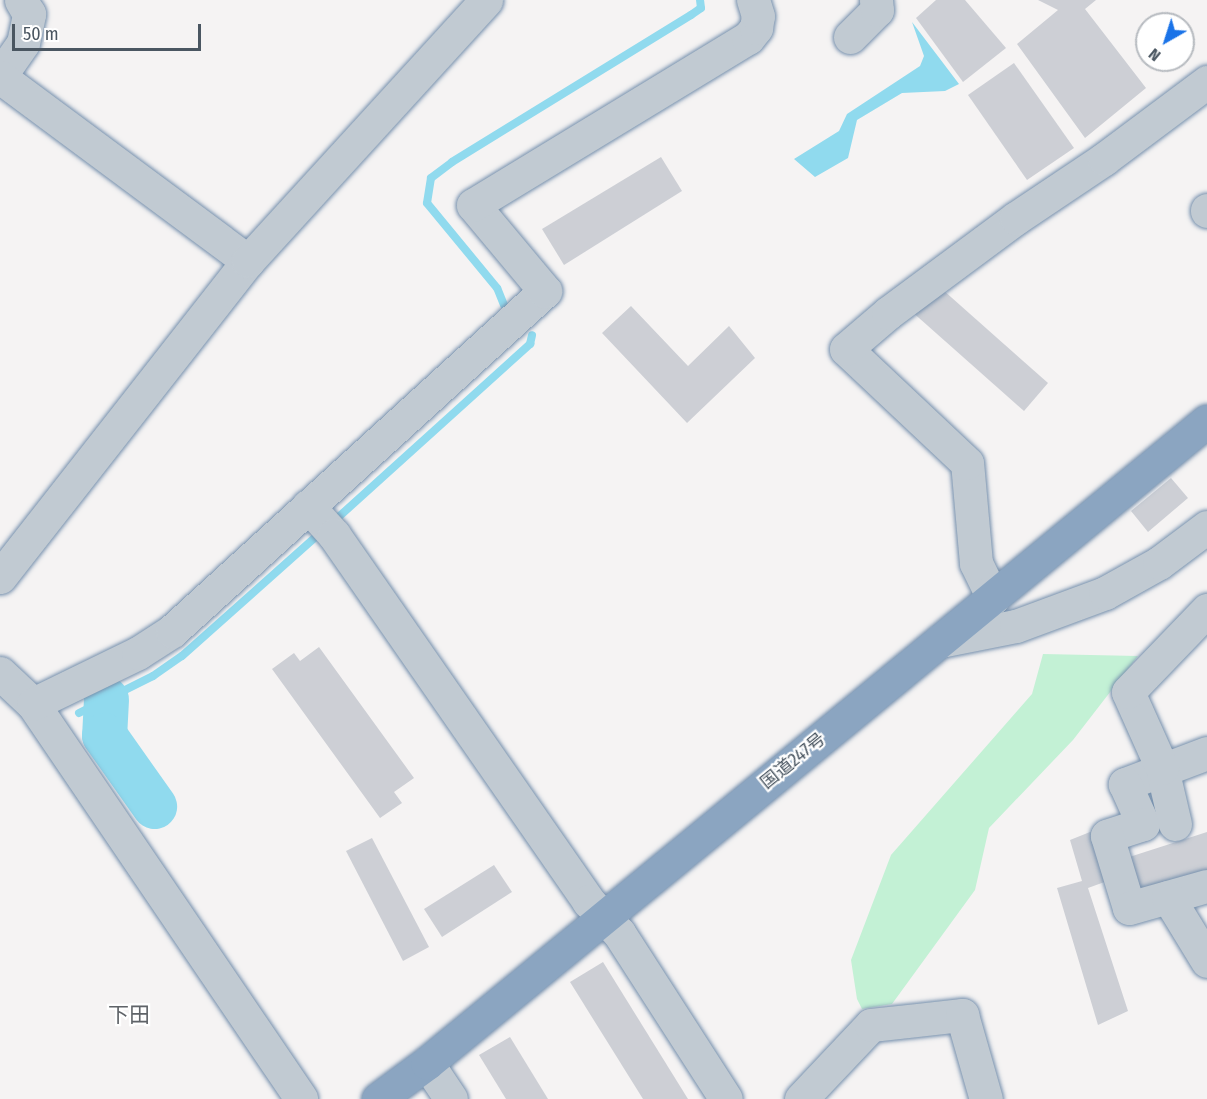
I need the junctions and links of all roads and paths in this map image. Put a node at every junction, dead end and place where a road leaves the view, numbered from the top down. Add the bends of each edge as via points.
1 (21, 0) edge
2 (486, 0) edge
3 (753, 0) edge
4 (876, 0) edge
5 (850, 37) dead end
6 (0, 76) edge
7 (1207, 82) edge
8 (248, 261) junction
9 (1207, 422) edge
10 (320, 519) junction
11 (1207, 527) edge
12 (0, 577) edge
13 (993, 598) junction
14 (1207, 610) edge
15 (940, 641) junction
16 (0, 673) edge
17 (33, 704) junction
18 (1207, 753) edge
19 (1162, 768) junction
20 (1175, 824) dead end
21 (1207, 886) edge
22 (1168, 897) junction
23 (602, 916) junction
24 (1207, 961) edge
25 (427, 1062) junction
26 (301, 1099) edge
27 (378, 1099) edge
28 (451, 1099) edge
29 (726, 1099) edge
30 (801, 1099) edge
31 (986, 1099) edge

1 - 6 street via 29,14 23,43
2 - 8 street
3 - 10 street via 759,16 748,38 473,205 545,291
4 - 5 street via 877,10
6 - 8 street
7 - 13 street via 1016,218 846,349 967,463 976,563
8 - 12 street
9 - 13 highway, 国道247号
10 - 17 street via 157,642
10 - 23 street via 588,902
11 - 15 street via 1159,563 1105,593 1016,626
13 - 15 highway, 国道247号
14 - 19 street via 1128,692
15 - 23 highway, 国道247号
16 - 17 street
17 - 26 street
18 - 19 street
19 - 20 street
19 - 22 street via 1125,784 1143,824 1107,836 1129,908
21 - 22 street
22 - 24 street
23 - 25 highway, 国道247号
23 - 29 street via 619,933
25 - 27 highway, 国道247号
25 - 28 street
30 - 31 street via 871,1025 962,1015

